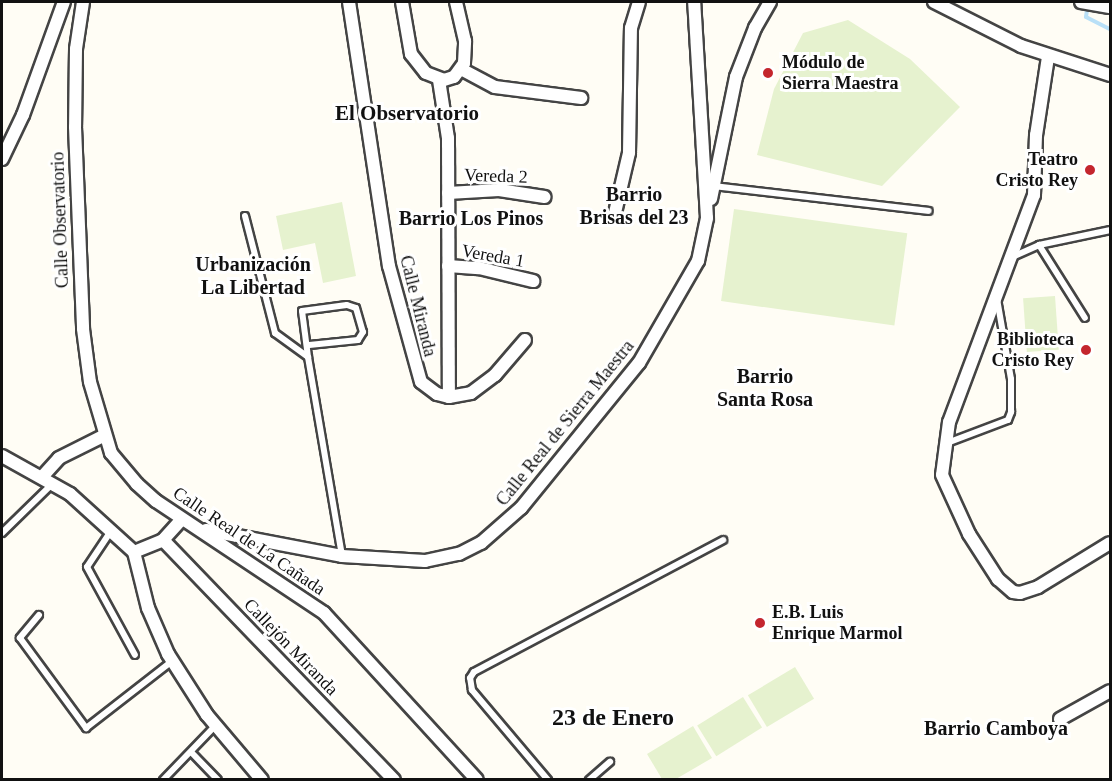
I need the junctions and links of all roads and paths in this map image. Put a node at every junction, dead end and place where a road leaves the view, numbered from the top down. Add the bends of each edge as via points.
1 (64, 2) edge
2 (83, 2) edge
3 (349, 2) edge
4 (402, 2) edge
5 (456, 2) edge
6 (639, 2) edge
7 (694, 2) edge
8 (770, 2) edge
9 (934, 2) edge
10 (1081, 2) edge
11 (1110, 7) edge
12 (1048, 57) junction
13 (461, 69) junction
14 (1110, 75) edge
15 (439, 80) junction
16 (581, 98) dead end
17 (2, 159) edge
18 (714, 186) junction
19 (448, 193) junction
20 (544, 197) dead end
21 (929, 211) dead end
22 (245, 216) dead end
23 (614, 218) dead end
24 (707, 218) junction
25 (1110, 230) edge
26 (1039, 245) junction
27 (1010, 259) junction
28 (448, 266) junction
29 (533, 281) dead end
30 (997, 295) junction
31 (1085, 318) dead end
32 (525, 340) dead end
33 (309, 345) junction
34 (308, 357) junction
35 (449, 397) junction
36 (103, 436) junction
37 (945, 444) junction
38 (2, 456) edge
39 (48, 480) junction
40 (182, 519) junction
41 (199, 529) junction
42 (111, 530) junction
43 (2, 533) edge
44 (163, 540) junction
45 (723, 540) dead end
46 (1110, 543) edge
47 (134, 552) junction
48 (342, 556) junction
49 (39, 615) dead end
50 (135, 655) dead end
51 (172, 660) junction
52 (1110, 691) edge
53 (1060, 719) dead end
54 (215, 726) junction
55 (192, 753) junction
56 (610, 762) dead end
57 (163, 780) edge
58 (218, 780) edge
59 (262, 780) edge
60 (394, 780) edge
61 (477, 780) edge
62 (548, 780) edge
63 (589, 780) edge

1 - 17 street via 23,115
2 - 36 street, Calle Observatorio via 76,49 75,126 81,296 86,360
3 - 35 street, Calle Miranda via 397,303 420,382
4 - 15 street via 411,54 426,73
5 - 13 street via 466,54
6 - 23 street via 631,28 629,153
7 - 24 street, Calle Real de Sierra Maestra
8 - 18 street via 736,77
9 - 12 street
10 - 11 street
12 - 14 street
12 - 27 street via 1036,135 1036,183
13 - 15 street via 454,77
13 - 16 street via 495,87
15 - 19 street via 448,138
18 - 21 lane
18 - 24 street
19 - 20 street, Vereda 2 via 499,190
19 - 28 street
22 - 34 lane via 275,333
24 - 48 street, Calle Real de Sierra Maestra via 698,261 639,363 500,530 459,554 425,561
25 - 26 lane
26 - 27 lane
26 - 31 lane
27 - 30 street
28 - 29 street, Vereda 1 via 479,268
28 - 35 street
30 - 37 street via 949,422
30 - 37 lane via 1011,379 1011,412 1008,420
32 - 35 street via 483,386
33 - 33 lane via 302,311 348,305 356,308 363,332 358,340
33 - 34 lane
34 - 48 lane
36 - 39 street via 59,458
36 - 40 street, Calle Real de La Cañada via 111,453 136,484
37 - 46 street via 944,485 969,534 1004,586 1027,592
38 - 39 street
39 - 42 street
39 - 43 lane
40 - 41 street, Calle Real de La Cañada
40 - 44 street
41 - 48 street, Calle Real de Sierra Maestra
41 - 61 street, Calle Real de La Cañada via 324,613
42 - 47 street
42 - 50 lane via 87,567
44 - 47 street
44 - 60 street, Callejón Miranda
45 - 62 lane via 474,672 470,678 472,690
47 - 51 street via 152,619
49 - 51 lane via 20,638 86,728
51 - 54 street
52 - 53 street
54 - 55 lane
54 - 59 street
55 - 57 lane
55 - 58 lane
56 - 63 lane

